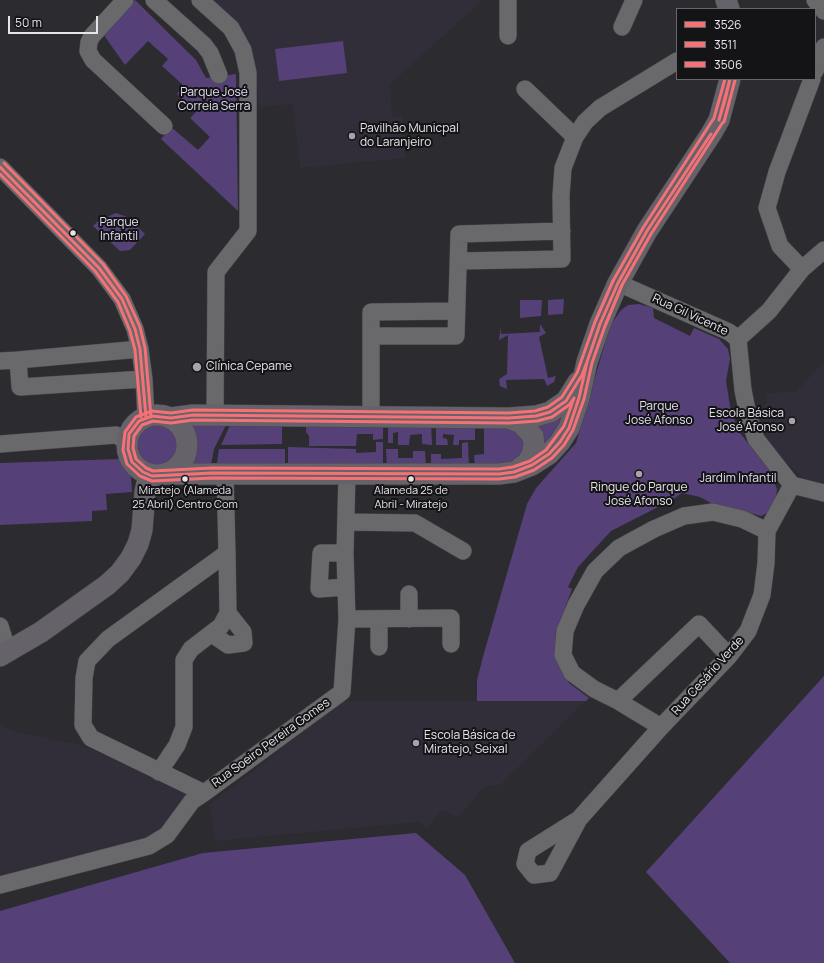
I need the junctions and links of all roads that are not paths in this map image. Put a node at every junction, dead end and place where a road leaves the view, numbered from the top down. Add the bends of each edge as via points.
1 (125, 0) edge
2 (154, 0) edge
3 (200, 0) edge
4 (508, 0) edge
5 (634, 0) edge
6 (816, 0) edge
7 (824, 11) edge
8 (622, 28) dead end
9 (508, 36) dead end
10 (824, 47) edge
11 (676, 62) edge
12 (816, 68) edge
13 (219, 75) dead end
14 (730, 80) edge
15 (812, 80) edge
16 (525, 89) dead end
17 (164, 126) dead end
18 (575, 137) junction
19 (0, 167) edge
20 (562, 231) junction
21 (824, 250) edge
22 (459, 261) junction
23 (802, 269) junction
24 (618, 283) junction
25 (456, 311) junction
26 (372, 336) junction
27 (738, 339) junction
28 (140, 349) junction
29 (18, 360) junction
30 (0, 361) edge
31 (582, 375) junction
32 (144, 379) junction
33 (216, 416) junction
34 (146, 417) junction
35 (371, 417) junction
36 (171, 418) junction
37 (509, 418) junction
38 (128, 442) junction
39 (0, 444) edge
40 (514, 472) junction
41 (225, 473) junction
42 (158, 474) junction
43 (347, 474) junction
44 (792, 485) junction
45 (824, 493) edge
46 (346, 522) junction
47 (767, 531) junction
48 (463, 551) dead end
49 (228, 553) junction
50 (345, 553) junction
51 (346, 587) junction
52 (409, 594) dead end
53 (228, 613) junction
54 (346, 619) junction
55 (379, 619) junction
56 (409, 619) junction
57 (0, 626) edge
58 (212, 634) junction
59 (451, 644) dead end
60 (379, 647) dead end
61 (4, 654) edge
62 (728, 656) junction
63 (618, 701) junction
64 (662, 727) junction
65 (159, 772) junction
66 (204, 793) junction
67 (580, 819) dead end
68 (0, 885) edge

1 - 17 street via 92,36 88,42 88,51 93,60
2 - 13 street via 204,45 214,60
3 - 33 street via 231,28 243,50 248,73 248,231 216,272
4 - 9 street
5 - 8 street
6 - 7 street
10 - 12 street
11 - 18 street via 600,108 585,122
14 - 24 main road via 719,120 647,232
15 - 23 street via 777,172 767,208 780,246
16 - 18 street
18 - 20 street via 563,168
19 - 28 street via 112,284 128,310
20 - 22 street via 459,234
20 - 22 street via 562,259
21 - 23 street
22 - 25 street
23 - 27 street via 769,311
24 - 27 street, Rua Gil Vicente via 729,332
24 - 31 main road
25 - 26 street via 372,312
25 - 26 street via 456,336
26 - 35 street
27 - 44 street, Rua Gil Vicente via 748,415 756,439
28 - 29 street
28 - 32 street
29 - 30 street
29 - 32 street via 20,387
31 - 37 main road via 566,401 550,412
31 - 40 main road via 579,398 569,428 560,442 549,454 532,465
32 - 34 street
33 - 35 main road
33 - 36 main road via 193,415
34 - 36 main road via 158,415
34 - 38 main road via 133,427
35 - 37 main road
36 - 42 main road via 184,430 188,447 181,464
37 - 40 main road via 521,423 528,430 533,436 534,444 532,455 527,462
38 - 39 street via 116,435
38 - 42 main road via 132,462 143,472
40 - 43 main road
41 - 42 main road
41 - 43 main road
41 - 49 street
42 - 61 main road via 145,492 142,530 138,544 120,573 83,603
43 - 46 street, Rua Soeiro Pereira Gomes
44 - 45 street
44 - 47 street, Rua Cesário Verde
46 - 48 street via 415,523
46 - 50 street, Rua Soeiro Pereira Gomes
47 - 62 street, Rua Cesário Verde via 762,595 748,631
47 - 63 street via 742,519 713,512 684,516 619,548 595,571 565,631 563,655 572,673 594,689
49 - 53 street
49 - 65 street, Rua Soeiro Pereira Gomes via 108,639 87,661 83,725 91,738
50 - 51 street, Rua Soeiro Pereira Gomes
50 - 51 street via 320,553 319,590
51 - 54 street, Rua Soeiro Pereira Gomes
52 - 56 street
53 - 58 street via 221,626
53 - 58 street via 243,632 244,643 228,645
54 - 55 street
54 - 66 street, Rua Soeiro Pereira Gomes via 342,692
55 - 56 street
55 - 60 street
56 - 59 street via 452,618
57 - 61 street
58 - 65 street via 191,649 184,660 184,727 177,745
62 - 63 street via 698,624
62 - 64 street, Rua Cesário Verde
63 - 64 street
64 - 67 street, Rua Cesário Verde
65 - 66 street, Rua Soeiro Pereira Gomes
66 - 68 street via 192,801 167,835 149,846

